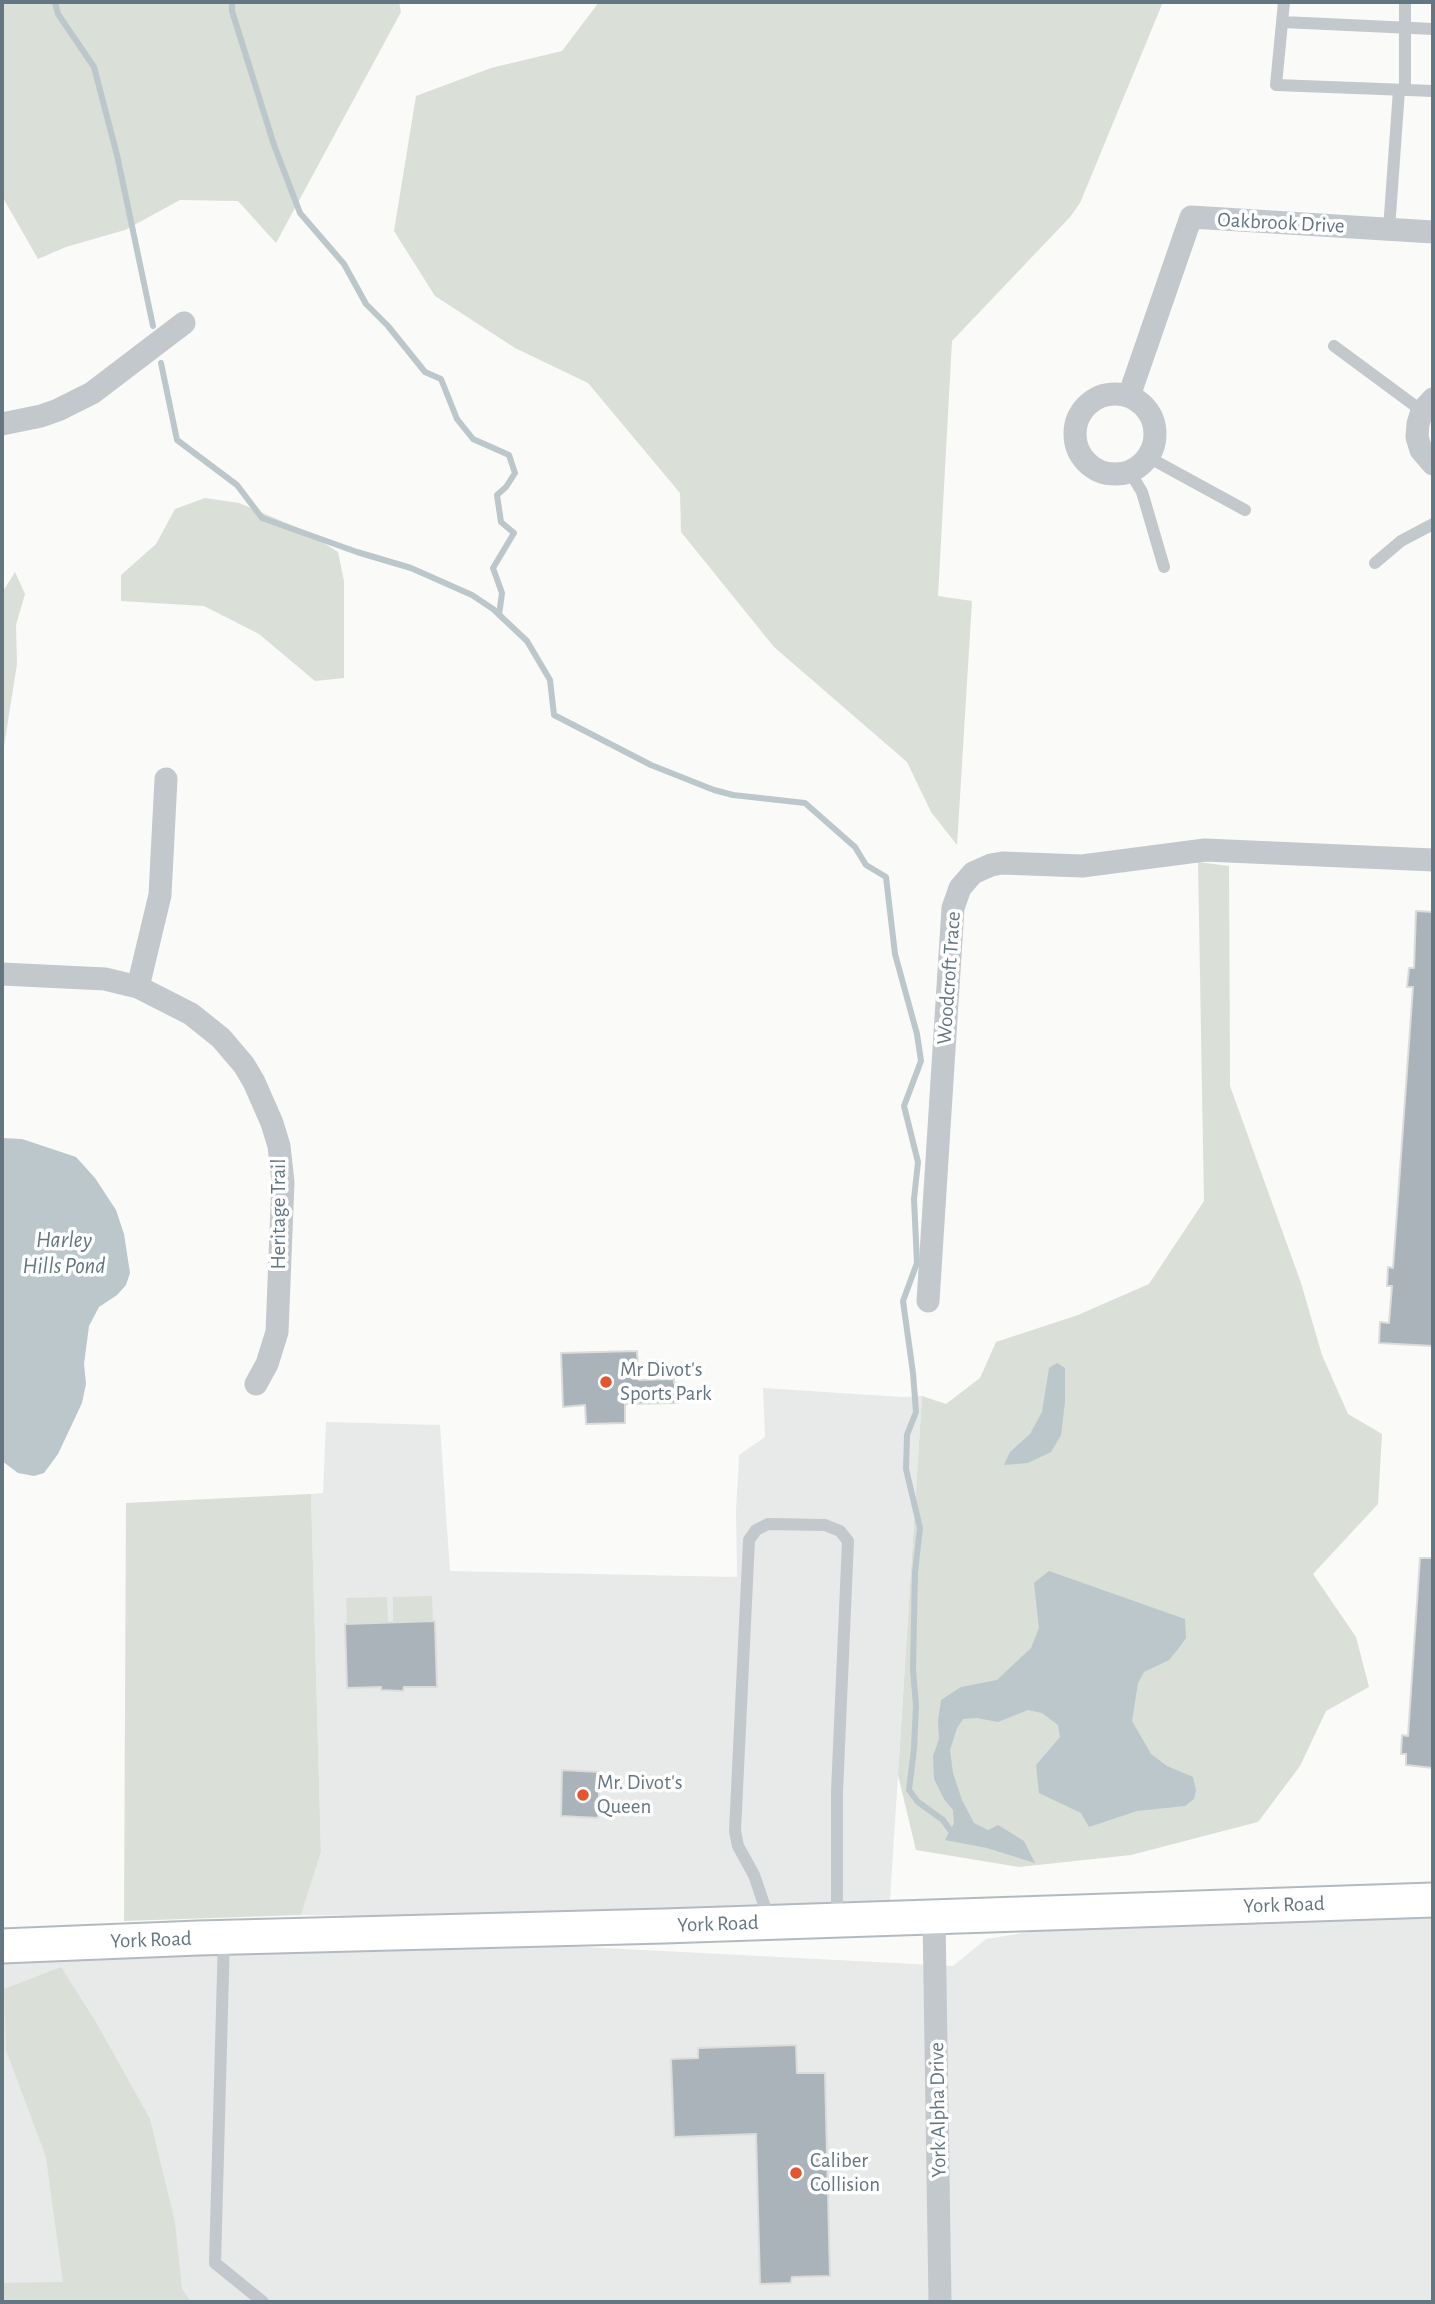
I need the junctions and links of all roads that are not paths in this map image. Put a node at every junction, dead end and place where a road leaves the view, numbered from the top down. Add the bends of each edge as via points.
1 (1284, 2) edge
2 (1405, 2) edge
3 (1283, 22) junction
4 (1406, 27) junction
5 (1433, 29) edge
6 (1402, 90) junction
7 (1433, 91) edge
8 (1389, 229) junction
9 (1433, 232) edge
10 (184, 323) dead end
11 (1334, 346) dead end
12 (1129, 396) junction
13 (1428, 405) edge
14 (2, 424) edge
15 (1433, 464) edge
16 (1139, 465) junction
17 (1245, 510) dead end
18 (1433, 524) edge
19 (1374, 563) dead end
20 (1164, 567) dead end
21 (166, 779) dead end
22 (1433, 860) edge
23 (2, 974) edge
24 (138, 987) junction
25 (928, 1301) dead end
26 (256, 1384) dead end
27 (1433, 1900) edge
28 (934, 1917) junction
29 (837, 1920) junction
30 (770, 1922) junction
31 (224, 1937) junction
32 (2, 1946) edge
33 (263, 2302) edge
34 (940, 2302) edge

1 - 3 lane
2 - 4 lane
3 - 4 lane
3 - 6 lane via 1276,85
4 - 5 lane
4 - 6 lane
6 - 7 lane
6 - 8 lane
8 - 9 street, Oakbrook Drive
8 - 12 street, Oakbrook Drive via 1191,217
10 - 14 street via 92,393 41,416
11 - 13 lane
12 - 16 street via 1148,411 1155,434 1154,446
12 - 16 street via 1116,393 1091,401 1076,421 1074,435 1076,447 1092,468 1117,475
13 - 15 street via 1417,437
16 - 17 lane
16 - 20 lane via 1142,492
18 - 19 lane
21 - 24 street via 160,895
22 - 25 street, Woodcroft Trace via 1205,850 1082,866 1002,863 973,873 960,888 953,908
23 - 24 street, Heritage Trail via 106,979
24 - 26 street, Heritage Trail via 181,1009 221,1038 254,1082 279,1146 283,1182 277,1332
27 - 28 street, York Road
28 - 29 street, York Road
28 - 34 street, York Alpha Drive
29 - 30 street, York Road
29 - 30 lane via 837,1792 848,1541 840,1531 825,1525 768,1524 749,1540 735,1831
30 - 31 street, York Road
31 - 32 street, York Road
31 - 33 lane via 215,2263

